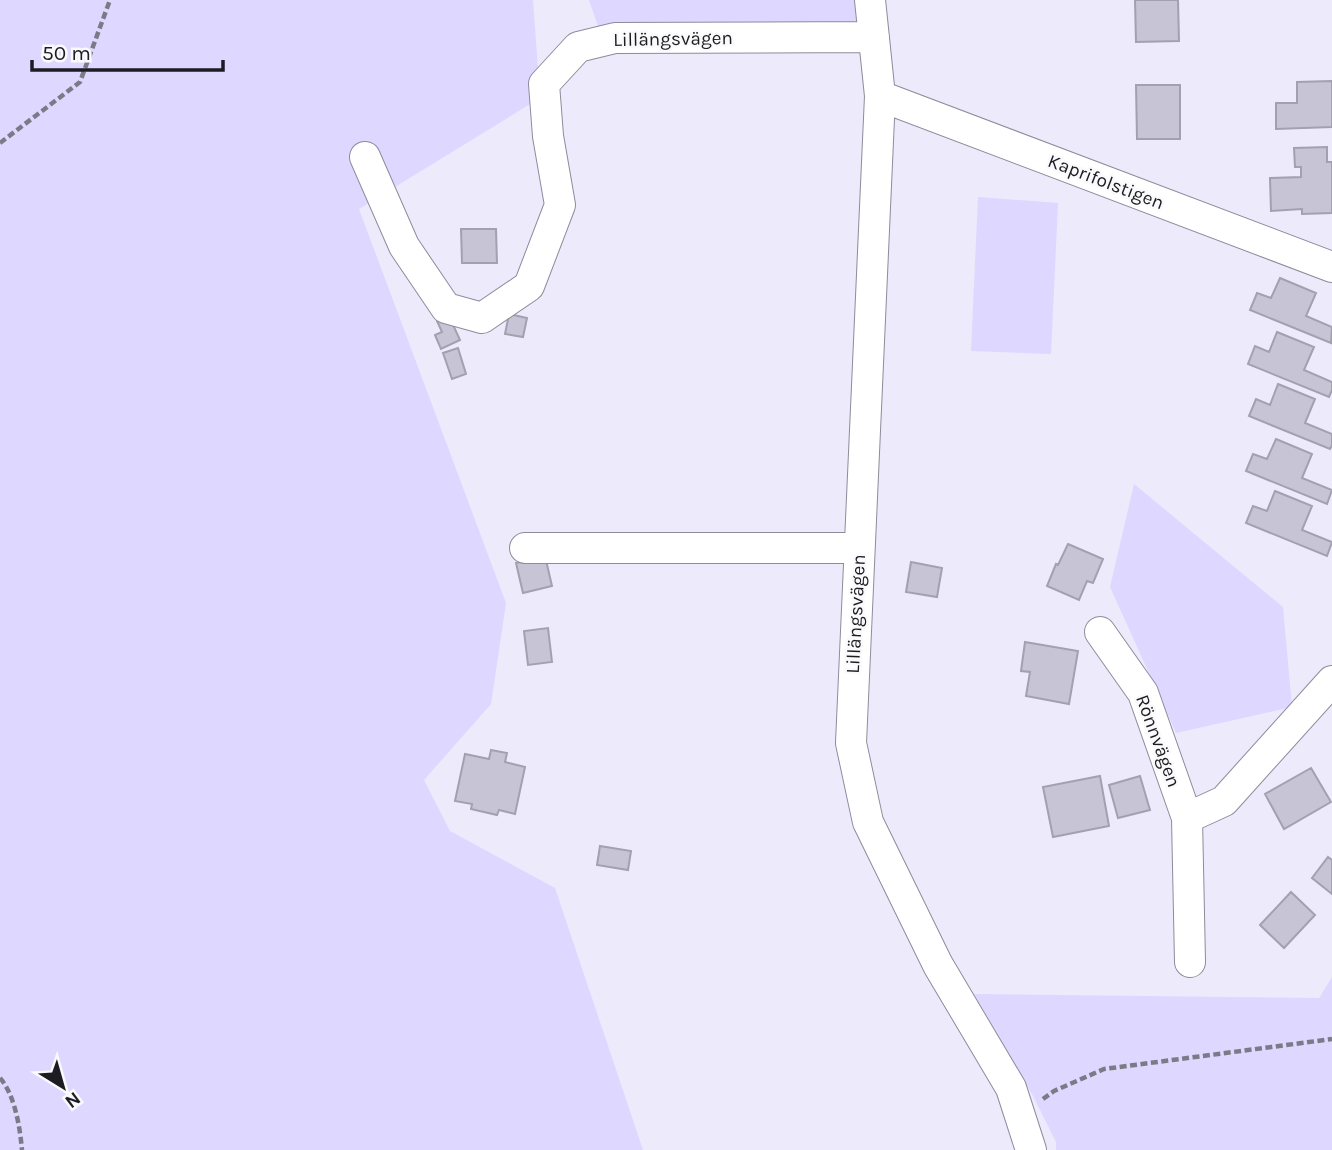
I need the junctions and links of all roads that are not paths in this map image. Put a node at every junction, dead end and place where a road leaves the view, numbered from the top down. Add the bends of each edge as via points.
1 (870, 0) edge
2 (874, 37) junction
3 (880, 96) junction
4 (365, 157) dead end
5 (1332, 267) edge
6 (525, 548) dead end
7 (859, 548) junction
8 (1100, 632) dead end
9 (1332, 681) edge
10 (1187, 818) junction
11 (1191, 962) dead end
12 (1031, 1150) edge

1 - 2 street, Lillängsvägen
2 - 3 street, Lillängsvägen
2 - 4 street, Lillängsvägen via 615,38 578,47 544,84 560,205 528,286 482,318 446,308 404,246
3 - 5 street, Kaprifolstigen
3 - 7 street, Lillängsvägen
6 - 7 street
7 - 12 street, Lillängsvägen via 851,743 868,822 937,965 1011,1088
8 - 10 street, Rönnvägen via 1143,693
9 - 10 street via 1224,802
10 - 11 street, Rönnvägen

